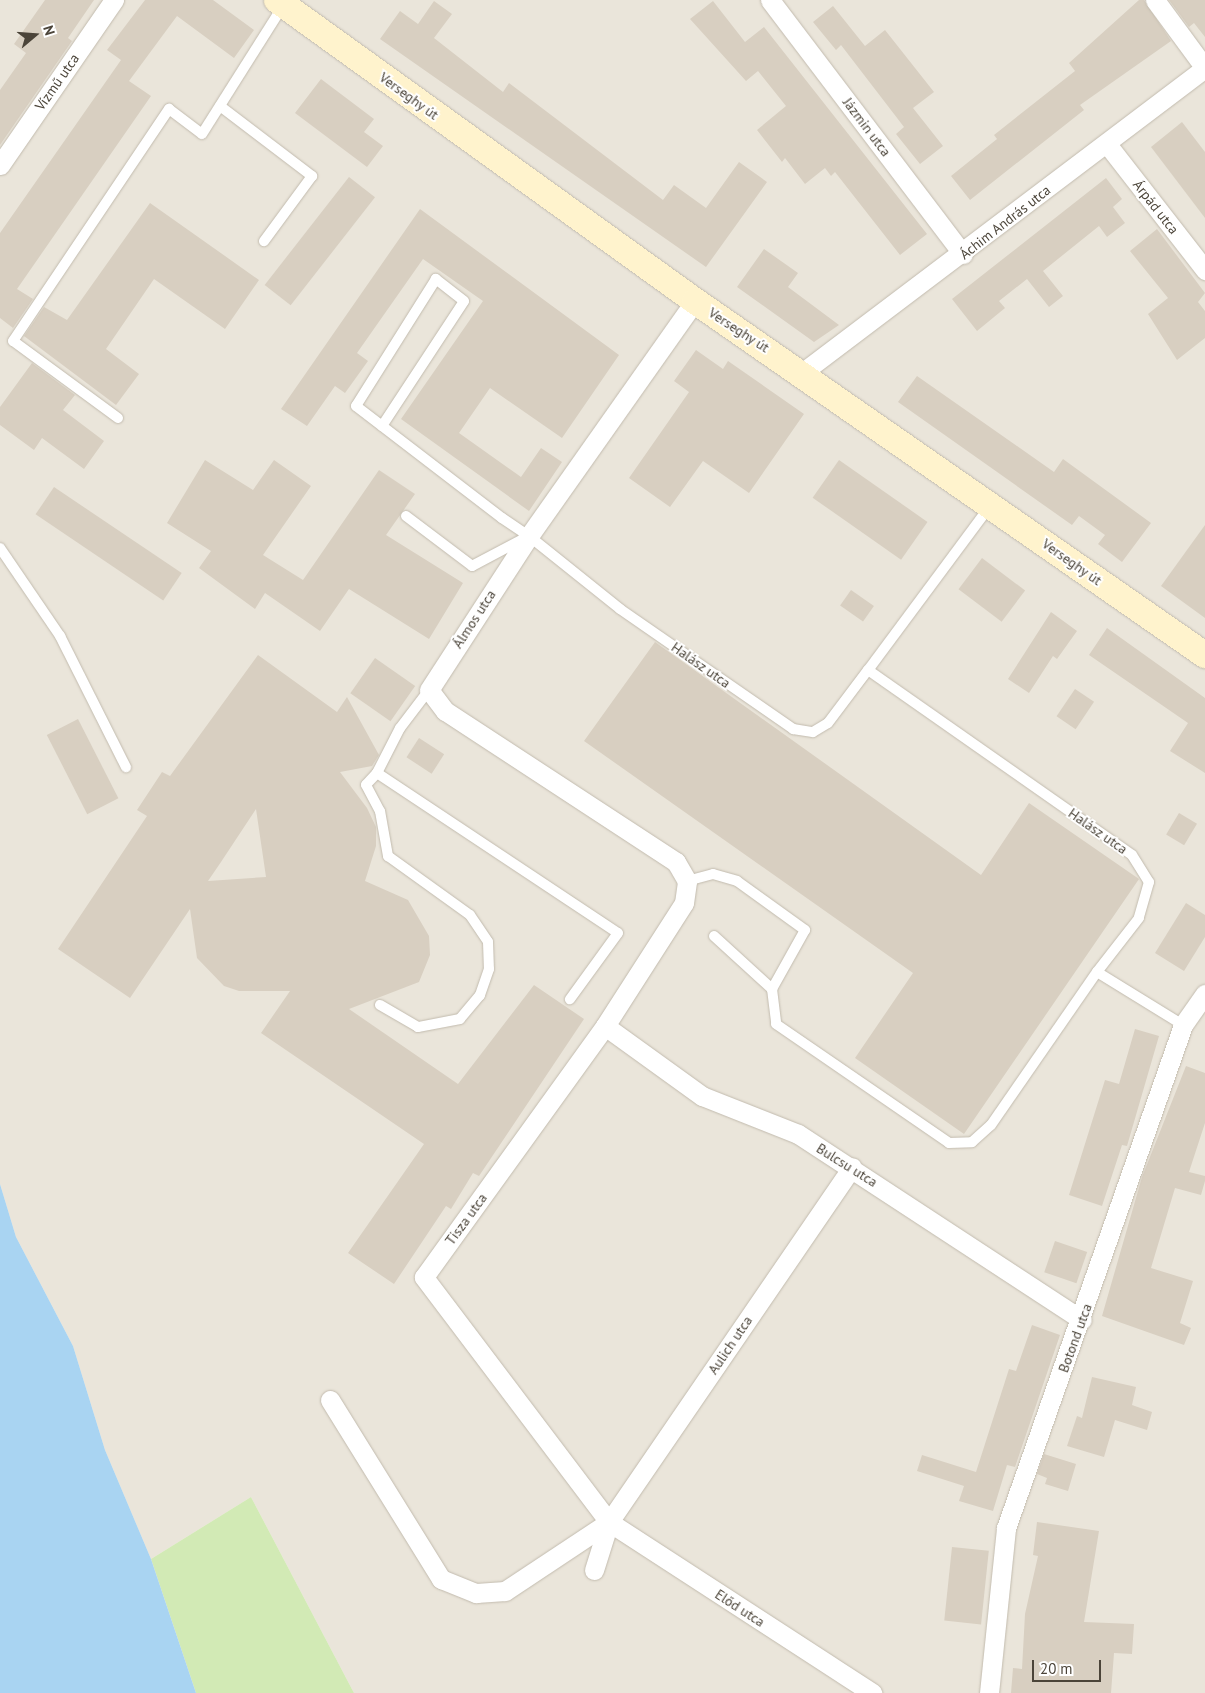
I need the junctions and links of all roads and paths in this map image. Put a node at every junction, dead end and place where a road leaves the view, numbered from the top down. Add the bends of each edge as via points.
1 (114, 0) edge
2 (770, 0) edge
3 (1155, 0) edge
4 (281, 3) edge
5 (1205, 68) edge
6 (220, 106) junction
7 (1107, 144) junction
8 (0, 165) edge
9 (264, 241) dead end
10 (964, 254) junction
11 (1205, 270) edge
12 (695, 301) junction
13 (803, 372) junction
14 (118, 418) dead end
15 (382, 426) junction
16 (990, 505) junction
17 (406, 516) dead end
18 (528, 536) junction
19 (0, 548) edge
20 (1205, 655) edge
21 (868, 670) junction
22 (429, 690) junction
23 (126, 767) dead end
24 (377, 773) junction
25 (687, 881) junction
26 (714, 936) dead end
27 (1097, 972) junction
28 (772, 989) junction
29 (1205, 994) edge
30 (570, 999) dead end
31 (380, 1005) dead end
32 (1183, 1025) junction
33 (605, 1026) junction
34 (852, 1167) junction
35 (1082, 1320) junction
36 (330, 1400) dead end
37 (609, 1522) junction
38 (594, 1570) dead end
39 (872, 1693) edge
40 (989, 1693) edge

1 - 8 street, Vízmű utca
2 - 10 street, Jázmin utca
3 - 5 street
4 - 6 lane
4 - 12 main road, Verseghy út
5 - 7 street, Áchim András utca
6 - 9 lane via 312,176
6 - 14 lane via 202,134 169,108 13,342
7 - 10 street, Áchim András utca
7 - 11 street, Árpád utca
10 - 13 street, Áchim András utca
12 - 13 main road, Verseghy út
12 - 18 street, Álmos utca
13 - 16 main road, Verseghy út
15 - 15 lane, Halász utca via 356,406 436,279 464,301
15 - 18 lane, Halász utca
16 - 20 main road, Verseghy út
16 - 21 lane, Halász utca
17 - 18 lane via 472,566
18 - 21 lane, Halász utca via 620,609 793,728 813,732 828,723
18 - 22 street, Álmos utca
19 - 23 lane via 60,636
21 - 27 lane, Halász utca via 1132,855 1149,882 1139,918
22 - 24 lane via 400,728
22 - 25 street via 445,711 676,862
24 - 30 lane via 618,933
24 - 31 lane via 366,786 380,811 388,856 470,915 488,942 489,951 489,969 480,995 460,1019 418,1026
25 - 28 lane via 713,874 736,881 806,930
25 - 33 street, Tisza utca via 684,903
26 - 28 lane
27 - 28 lane, Halász utca via 991,1125 972,1142 949,1143 776,1024
27 - 32 lane
29 - 32 street, Botond utca
32 - 35 street, Botond utca
33 - 34 street, Bulcsu utca via 702,1096 798,1134
33 - 37 street, Tisza utca via 424,1277
34 - 35 street, Bulcsu utca
34 - 37 street, Aulich utca
35 - 40 street, Botond utca via 1006,1528
36 - 37 street via 441,1579 476,1593 505,1591
37 - 38 street
37 - 39 street, Előd utca

